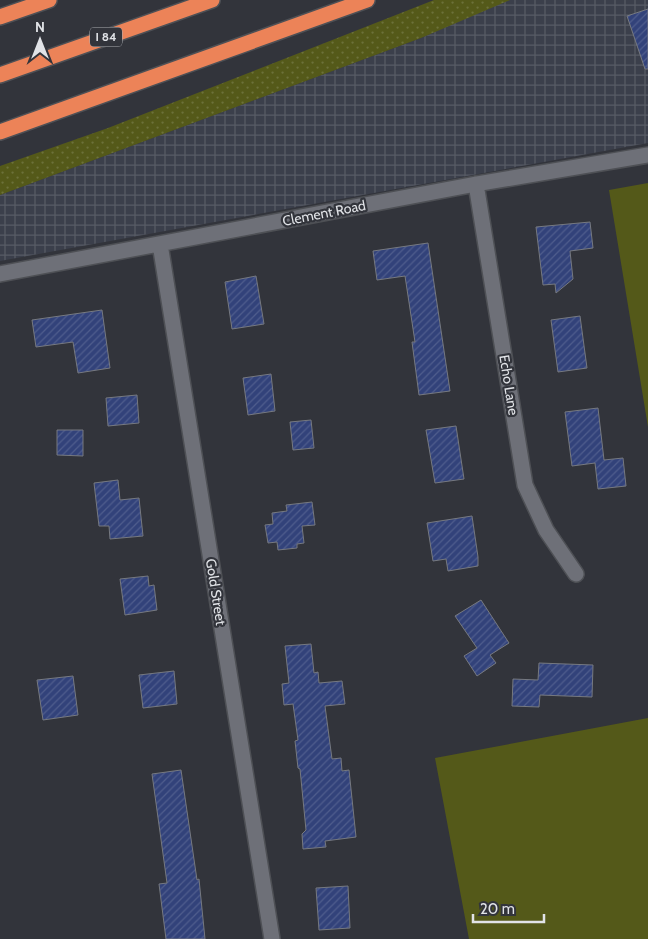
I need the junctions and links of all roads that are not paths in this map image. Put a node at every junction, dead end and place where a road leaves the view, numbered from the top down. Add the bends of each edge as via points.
1 (49, 0) edge
2 (212, 0) edge
3 (367, 0) edge
4 (0, 17) edge
5 (0, 75) edge
6 (0, 132) edge
7 (648, 155) edge
8 (476, 184) junction
9 (160, 244) junction
10 (0, 274) edge
11 (576, 574) dead end
12 (272, 939) edge

1 - 4 highway
2 - 5 highway, I 84
3 - 6 highway
7 - 8 street, Clement Road
8 - 9 street, Clement Road
8 - 11 street, Echo Lane via 525,485 546,530
9 - 10 street, Clement Road
9 - 12 street, Gold Street

